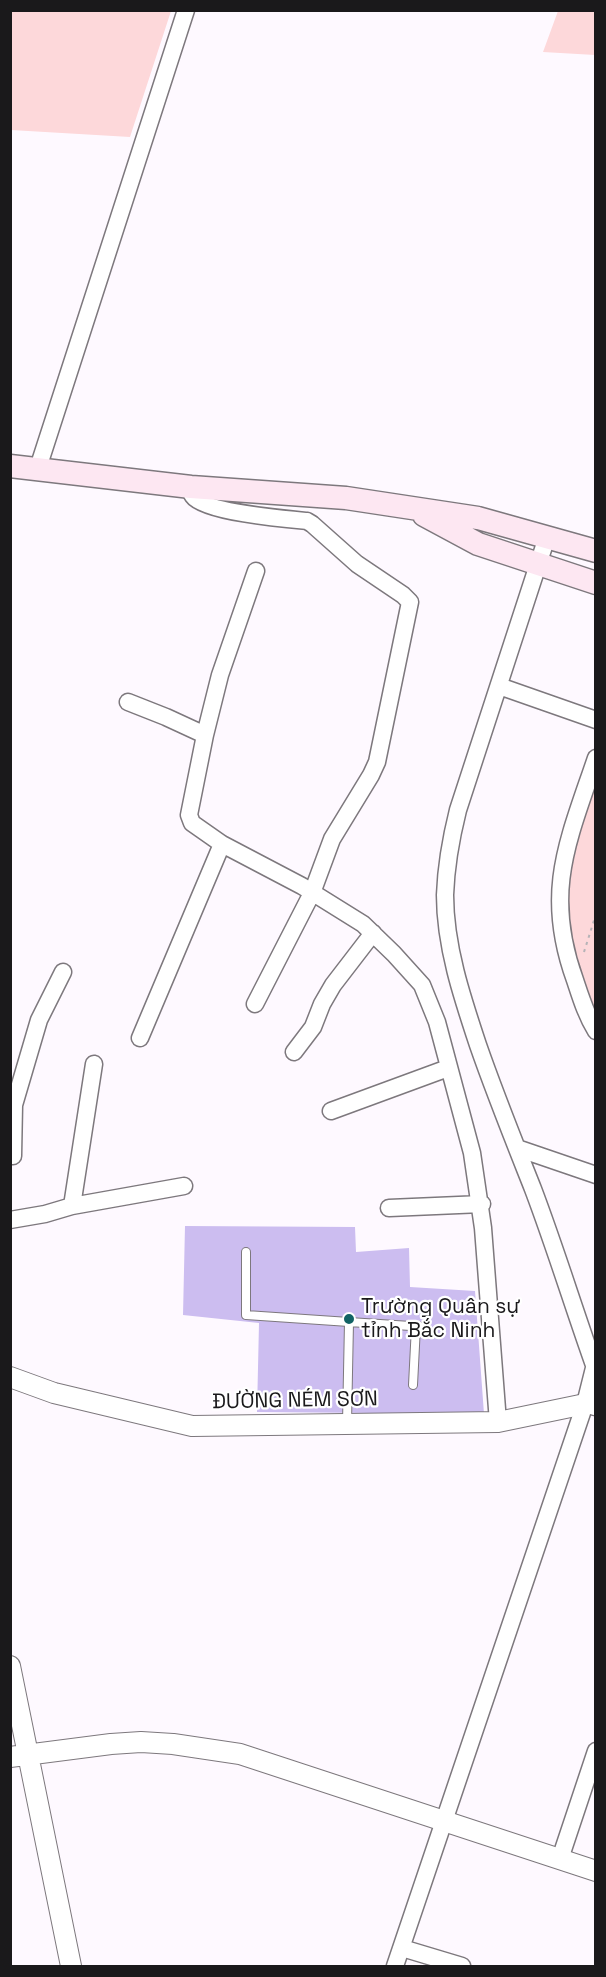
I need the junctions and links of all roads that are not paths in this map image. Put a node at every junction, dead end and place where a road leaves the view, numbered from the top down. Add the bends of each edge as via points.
1 (186, 10) edge
2 (10, 466) edge
3 (38, 468) junction
4 (192, 487) junction
5 (322, 496) junction
6 (410, 508) junction
7 (316, 526) junction
8 (547, 537) junction
9 (596, 551) edge
10 (539, 564) junction
11 (256, 571) dead end
12 (596, 583) edge
13 (499, 686) junction
14 (128, 702) dead end
15 (596, 720) edge
16 (205, 735) junction
17 (596, 758) edge
18 (222, 844) junction
19 (312, 893) junction
20 (373, 933) junction
21 (63, 972) dead end
22 (255, 1004) dead end
23 (596, 1031) edge
24 (140, 1038) dead end
25 (294, 1052) dead end
26 (94, 1064) dead end
27 (448, 1068) junction
28 (331, 1112) dead end
29 (517, 1148) junction
30 (10, 1156) edge
31 (596, 1175) edge
32 (184, 1186) dead end
33 (482, 1204) dead end
34 (72, 1206) junction
35 (389, 1208) dead end
36 (10, 1220) edge
37 (246, 1252) dead end
38 (349, 1322) junction
39 (416, 1326) junction
40 (426, 1327) dead end
41 (595, 1362) edge
42 (10, 1377) edge
43 (413, 1385) dead end
44 (590, 1406) edge
45 (498, 1422) junction
46 (347, 1424) junction
47 (10, 1666) edge
48 (596, 1751) edge
49 (19, 1756) edge
50 (444, 1821) junction
51 (560, 1859) junction
52 (596, 1871) edge
53 (402, 1948) junction
54 (71, 1966) edge
55 (395, 1966) edge
56 (462, 1966) edge

1 - 3 street
2 - 3 main road
3 - 4 main road
4 - 5 main road
4 - 7 street via 193,497 210,506 307,521
5 - 6 main road
5 - 7 street
6 - 8 main road via 478,518
6 - 10 main road via 478,544
7 - 19 street via 357,564 410,602 377,762 332,839
8 - 9 main road
8 - 10 street
10 - 12 main road
10 - 13 street
11 - 16 street via 220,675
13 - 15 street
13 - 29 street via 458,810 445,894 450,944 463,1001
14 - 16 street
16 - 18 street via 189,815 192,823
17 - 23 street via 569,840 559,895 565,951
18 - 19 street
18 - 24 street
19 - 20 street
19 - 22 street
20 - 25 street via 333,985 313,1027
20 - 27 street via 422,985 437,1022
21 - 30 street via 39,1020 17,1094
26 - 34 street
27 - 28 street
27 - 45 street via 472,1154 482,1217
29 - 31 street
29 - 41 street
32 - 34 street
33 - 35 street
34 - 36 street
37 - 38 lane via 246,1315
38 - 39 lane
38 - 46 lane
39 - 40 lane
39 - 43 lane
41 - 44 street
42 - 46 street, ĐƯỜNG NÉM SƠN via 54,1393 192,1426
44 - 45 street, ĐƯỜNG NÉM SƠN
44 - 50 street
45 - 46 street, ĐƯỜNG NÉM SƠN
47 - 49 street
48 - 51 street
49 - 50 street via 141,1742 240,1754
49 - 54 street
50 - 51 street
50 - 53 street
51 - 52 street
53 - 55 street
53 - 56 street

